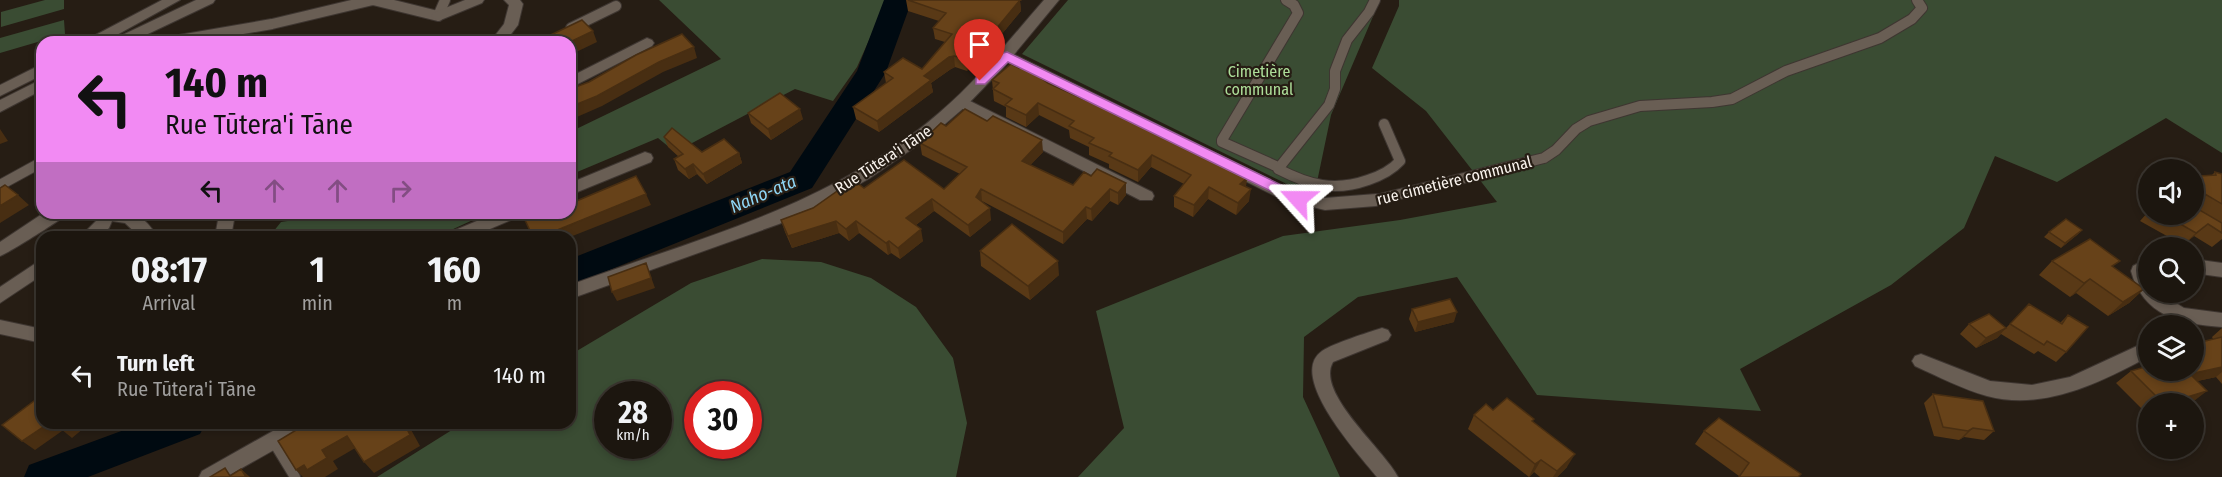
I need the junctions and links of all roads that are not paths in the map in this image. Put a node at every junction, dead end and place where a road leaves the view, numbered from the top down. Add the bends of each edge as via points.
1 (173, 0) edge
2 (208, 0) edge
3 (445, 0) edge
4 (477, 0) edge
5 (511, 0) edge
6 (1052, 0) edge
7 (1286, 0) edge
8 (1375, 0) edge
9 (1917, 0) edge
10 (616, 6) dead end
11 (438, 16) junction
12 (562, 32) edge
13 (104, 36) edge
14 (131, 36) edge
15 (203, 36) edge
16 (502, 36) edge
17 (647, 43) dead end
18 (1007, 56) junction
19 (36, 72) edge
20 (576, 80) edge
21 (36, 87) edge
22 (0, 91) edge
23 (962, 102) junction
24 (0, 107) edge
25 (1384, 124) dead end
26 (645, 158) dead end
27 (36, 165) edge
28 (1278, 167) junction
29 (0, 185) edge
30 (576, 187) edge
31 (1146, 196) dead end
32 (1376, 200) joint
33 (46, 219) edge
34 (104, 219) edge
35 (132, 219) edge
36 (498, 219) edge
37 (95, 231) edge
38 (145, 231) edge
39 (468, 231) edge
40 (0, 250) edge
41 (2204, 268) edge
42 (36, 270) edge
43 (2222, 270) edge
44 (576, 290) edge
45 (0, 296) edge
46 (2160, 303) edge
47 (2180, 315) edge
48 (2222, 320) edge
49 (2204, 321) edge
50 (0, 327) edge
51 (36, 335) edge
52 (1382, 335) dead end
53 (2138, 353) edge
54 (1921, 361) dead end
55 (294, 429) edge
56 (273, 441) junction
57 (210, 477) edge
58 (295, 477) edge
59 (1388, 477) edge

1 - 13 street
2 - 14 street
3 - 11 lane
4 - 11 street
5 - 16 street via 516,4 511,25
6 - 18 street, Rue Tūtera'i Tāne
7 - 28 lane via 1298,13 1222,140
8 - 28 lane via 1347,40 1335,71 1335,89 1329,105
9 - 32 lane, rue cimetière communal via 1922,8 1916,17 1865,45 1784,72 1726,100 1628,108 1580,124 1544,158
10 - 12 lane
11 - 15 lane via 374,0
17 - 20 street
18 - 23 street, Rue Tūtera'i Tāne
18 - 32 street, rue cimetière communal via 1289,196 1325,204
19 - 22 street
21 - 24 street
23 - 31 street
23 - 44 street, Rue Tūtera'i Tāne via 868,172 802,208
25 - 28 lane via 1400,161 1389,172 1334,189 1317,187
26 - 30 street
27 - 29 lane
33 - 40 street
34 - 37 street
35 - 38 street
36 - 39 street
41 - 43 street
42 - 45 street
46 - 47 street
48 - 49 street
50 - 51 street
52 - 59 street via 1327,357 1322,364 1322,383 1350,429
53 - 54 street via 2054,390 2030,393 1989,388
55 - 56 street
56 - 57 street
56 - 58 lane

